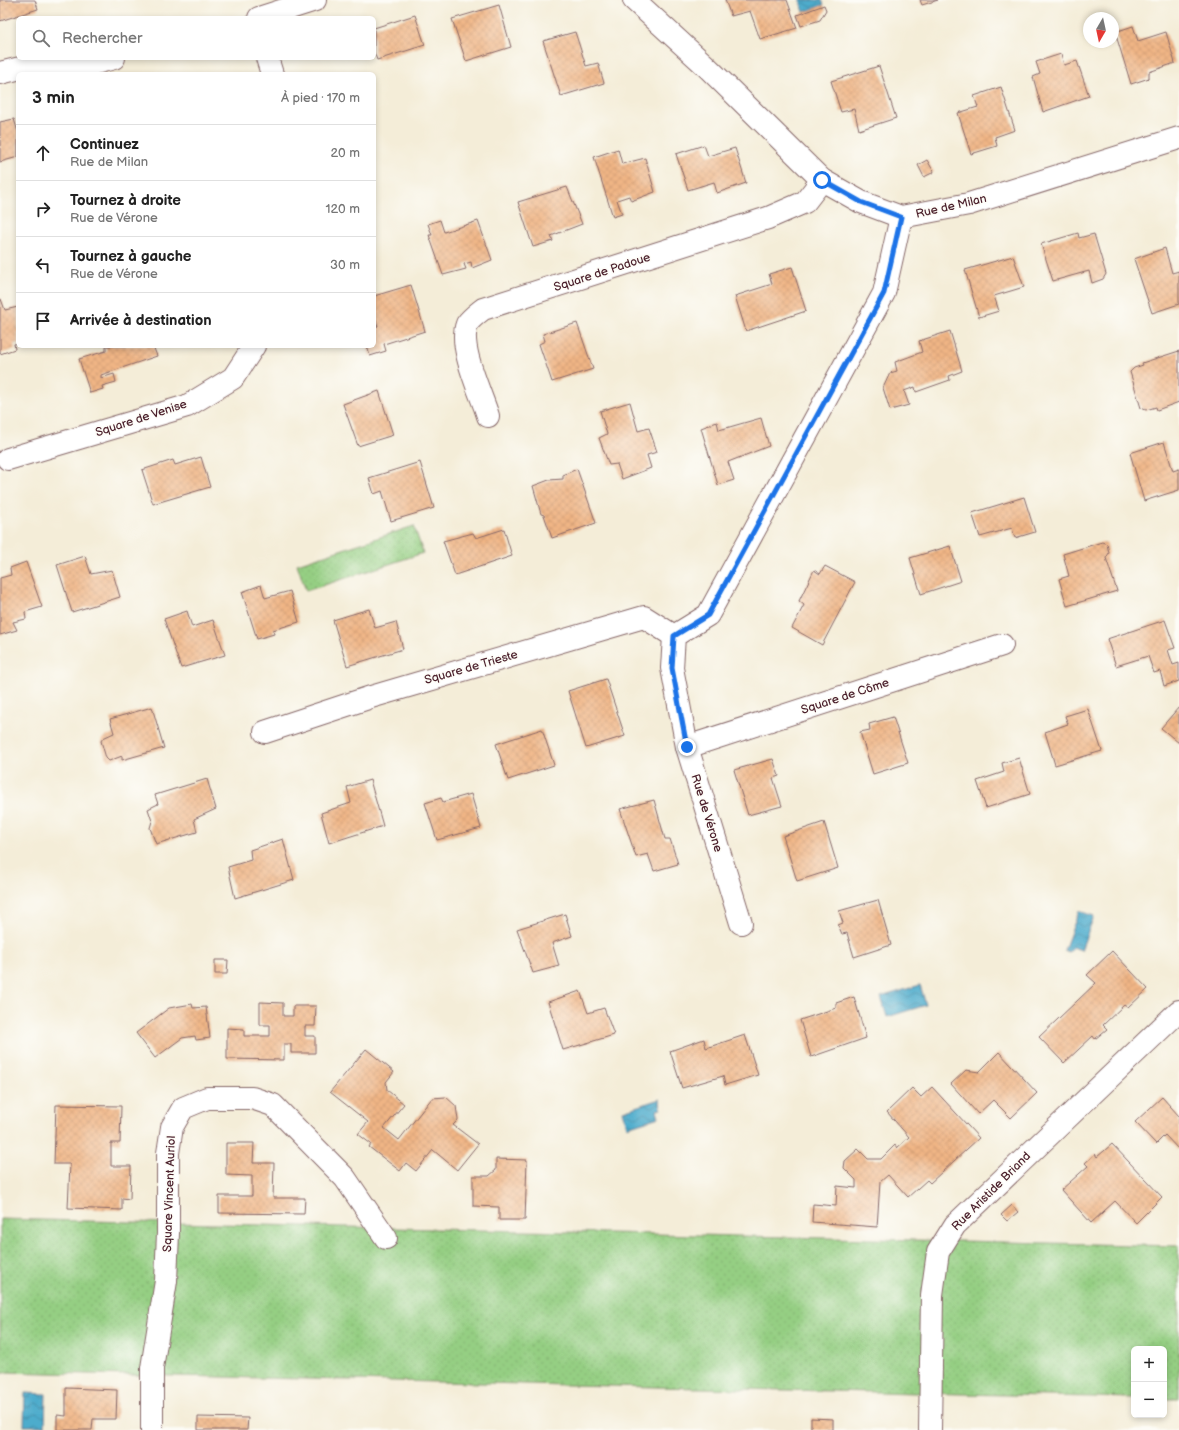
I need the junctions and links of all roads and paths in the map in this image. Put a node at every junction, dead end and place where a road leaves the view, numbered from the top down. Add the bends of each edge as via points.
1 (315, 0) edge
2 (641, 3) edge
3 (265, 16) edge
4 (106, 60) edge
5 (268, 60) edge
6 (271, 72) edge
7 (0, 73) edge
8 (1179, 138) edge
9 (822, 180) junction
10 (901, 217) junction
11 (253, 348) edge
12 (488, 416) dead end
13 (8, 459) dead end
14 (674, 636) junction
15 (1002, 645) dead end
16 (265, 732) dead end
17 (687, 747) junction
18 (741, 923) dead end
19 (1179, 1011) edge
20 (386, 1238) dead end
21 (152, 1430) edge
22 (930, 1430) edge

1 - 3 street
2 - 9 street, Rue de Milan
4 - 7 street via 76,68 37,64
5 - 6 street
8 - 10 street, Rue de Milan via 969,204
9 - 10 street, Rue de Milan via 861,202
9 - 12 street, Square de Padoue via 805,202 768,218 483,309 468,322 464,336
10 - 14 street via 884,293 708,615
11 - 13 street, Square de Venise via 233,378 187,406
14 - 16 street, Square de Trieste via 644,617 371,697
14 - 17 street, Rue de Vérone via 672,668
15 - 17 street, Square de Côme
17 - 18 street, Rue de Vérone
19 - 22 street, Rue Aristide Briand via 955,1225 938,1252 932,1295
20 - 21 street, Square Vincent Auriol via 345,1178 273,1105 252,1098 207,1098 183,1108 172,1127 168,1153 166,1267 152,1368

